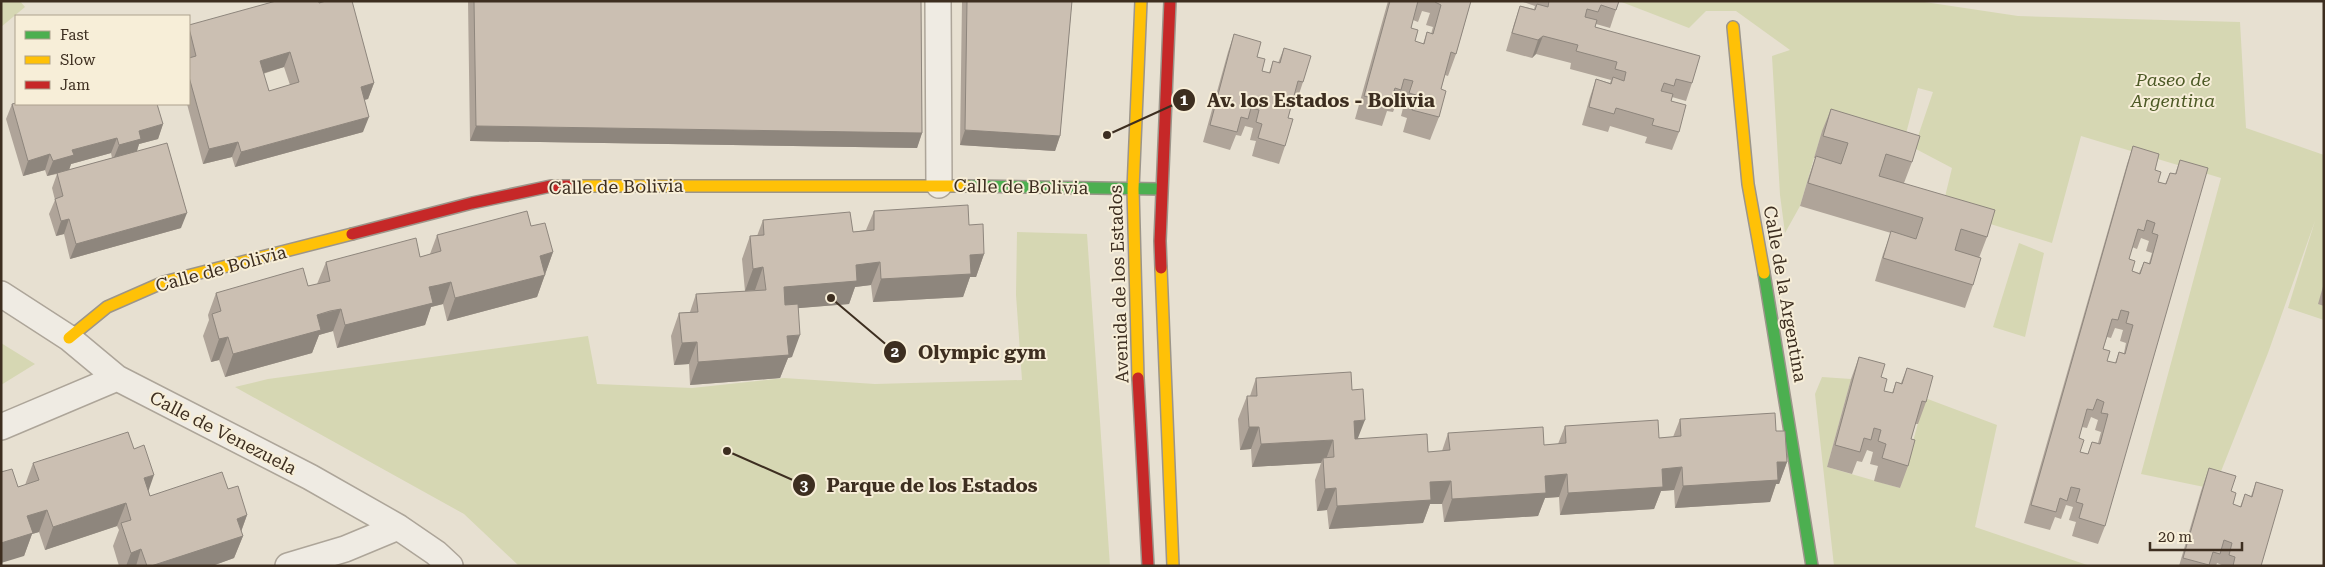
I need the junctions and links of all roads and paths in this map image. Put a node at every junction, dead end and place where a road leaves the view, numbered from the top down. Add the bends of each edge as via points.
1 (938, 1) edge
2 (1141, 1) edge
3 (1170, 1) edge
4 (1733, 27) dead end
5 (939, 185) junction
6 (1133, 189) junction
7 (1161, 190) junction
8 (1, 294) edge
9 (69, 338) junction
10 (117, 378) junction
11 (1, 427) edge
12 (398, 527) junction
13 (288, 566) edge
14 (450, 566) edge
15 (1148, 566) edge
16 (1173, 566) edge
17 (1812, 566) edge

1 - 5 street
2 - 6 street, Avenida de los Estados
3 - 7 street
4 - 17 street, Calle de la Argentina via 1748,184
5 - 6 street, Calle de Bolivia
5 - 9 street, Calle de Bolivia via 552,186 462,205 164,282 106,307
6 - 7 street, Calle de Bolivia
6 - 15 street, Avenida de los Estados via 1139,413
7 - 16 street via 1160,241
8 - 9 street, Calle de Venezuela
9 - 10 street, Calle de Venezuela
10 - 11 street
10 - 12 street, Calle de Venezuela via 310,477
12 - 13 street
12 - 14 street, Calle de Venezuela

